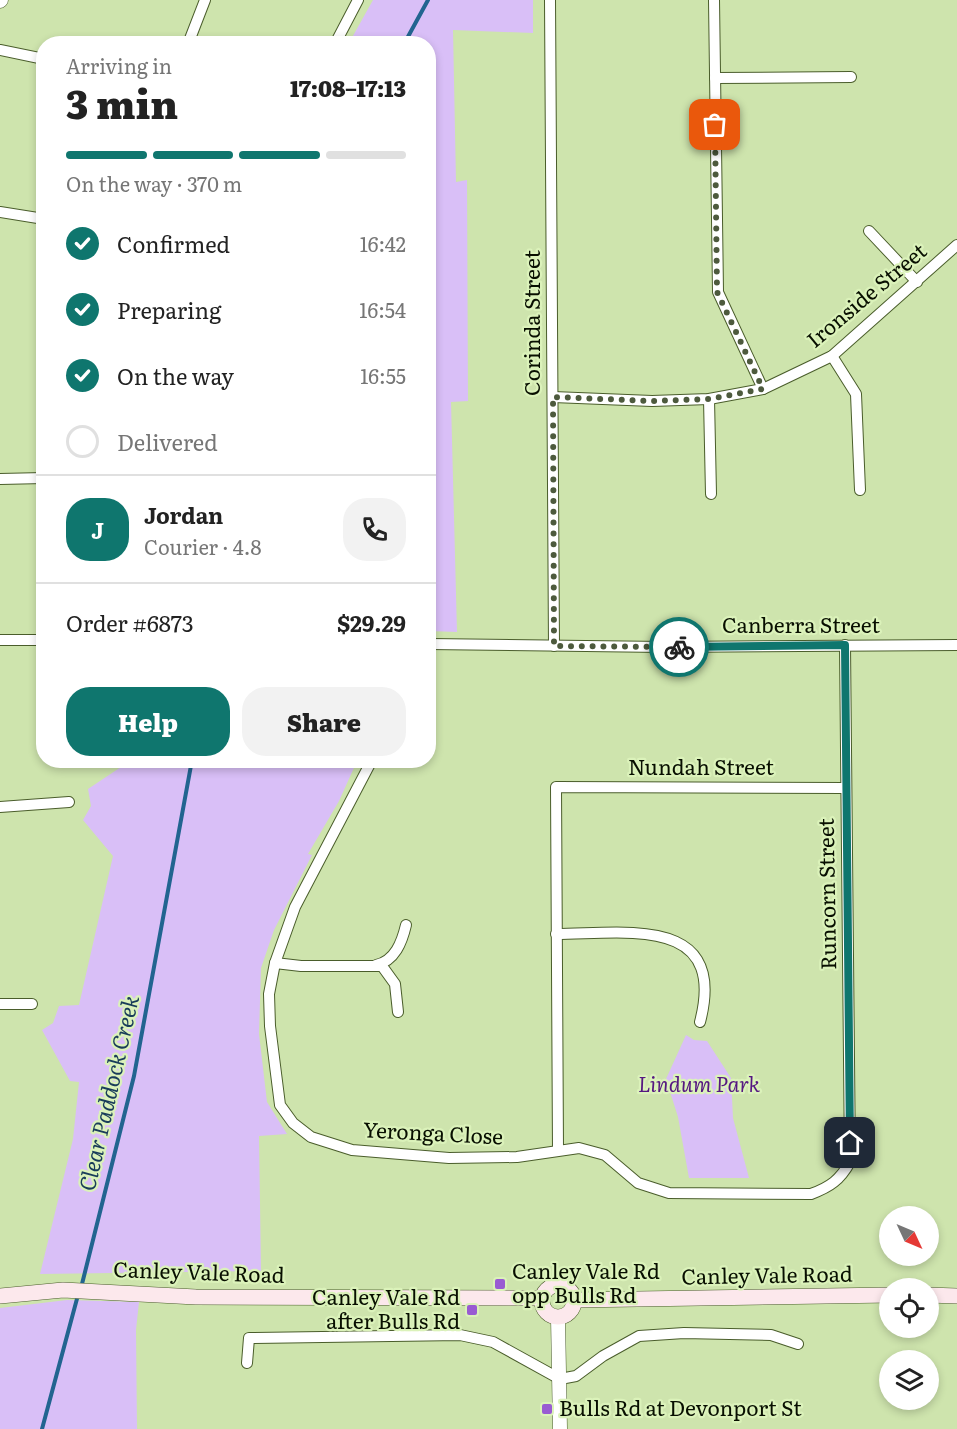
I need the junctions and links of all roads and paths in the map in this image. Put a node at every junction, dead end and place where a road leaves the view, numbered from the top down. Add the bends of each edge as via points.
1 (205, 0) edge
2 (358, 0) edge
3 (550, 0) edge
4 (714, 0) edge
5 (191, 36) edge
6 (339, 36) edge
7 (0, 50) edge
8 (36, 58) edge
9 (851, 77) dead end
10 (715, 78) junction
11 (0, 212) edge
12 (36, 218) edge
13 (869, 231) dead end
14 (957, 246) edge
15 (917, 282) junction
16 (832, 356) junction
17 (763, 389) junction
18 (553, 397) junction
19 (709, 399) junction
20 (36, 478) edge
21 (0, 479) edge
22 (860, 490) dead end
23 (711, 494) dead end
24 (0, 640) edge
25 (36, 640) edge
26 (436, 644) edge
27 (845, 645) junction
28 (957, 645) edge
29 (554, 646) junction
30 (368, 768) edge
31 (846, 788) junction
32 (69, 802) dead end
33 (0, 807) edge
34 (406, 925) dead end
35 (556, 934) junction
36 (274, 963) junction
37 (375, 965) junction
38 (0, 1004) edge
39 (33, 1004) dead end
40 (398, 1012) dead end
41 (700, 1022) dead end
42 (850, 1143) joint
43 (558, 1150) junction
44 (879, 1295) edge
45 (939, 1295) edge
46 (0, 1296) edge
47 (957, 1296) edge
48 (542, 1298) junction
49 (574, 1300) junction
50 (558, 1317) junction
51 (798, 1344) dead end
52 (247, 1363) dead end
53 (560, 1379) junction
54 (560, 1429) edge

1 - 5 street
2 - 6 street
3 - 18 street, Corinda Street
4 - 10 street
7 - 8 street
9 - 10 street
10 - 17 street via 717,292
11 - 12 street
13 - 15 street
14 - 15 street, Ironside Street
15 - 16 street, Ironside Street
16 - 17 street, Ironside Street
16 - 22 street via 856,394
17 - 19 street, Ironside Street
18 - 19 street, Ironside Street
18 - 29 street, Corinda Street
19 - 23 street
20 - 21 street
24 - 25 street
26 - 29 street, Canberra Street
27 - 28 street, Canberra Street
27 - 29 street, Canberra Street
27 - 31 street, Runcorn Street
30 - 36 street, Yeronga Close via 295,907
31 - 35 street, Nundah Street via 556,788
31 - 42 street, Runcorn Street
32 - 33 street
34 - 37 street via 402,943 390,958
35 - 41 street via 654,933 679,942 701,968 706,1000
35 - 43 street
36 - 37 street
36 - 43 street, Yeronga Close via 269,1015 280,1105 293,1123 311,1137 352,1150 449,1158
37 - 40 street via 388,971 395,984
38 - 39 street
42 - 43 street, Yeronga Close via 850,1162 841,1178 811,1194 669,1193 638,1183 605,1155 579,1148
44 - 49 main road, Canley Vale Road
45 - 47 main road
46 - 48 main road, Canley Vale Road via 96,1290 196,1298
48 - 49 main road via 548,1288 559,1284 570,1289
48 - 50 main road via 546,1311
49 - 50 main road via 569,1312
50 - 53 street
51 - 53 street via 771,1335 639,1336 576,1376
52 - 53 street via 249,1338 460,1335 493,1342
53 - 54 street

